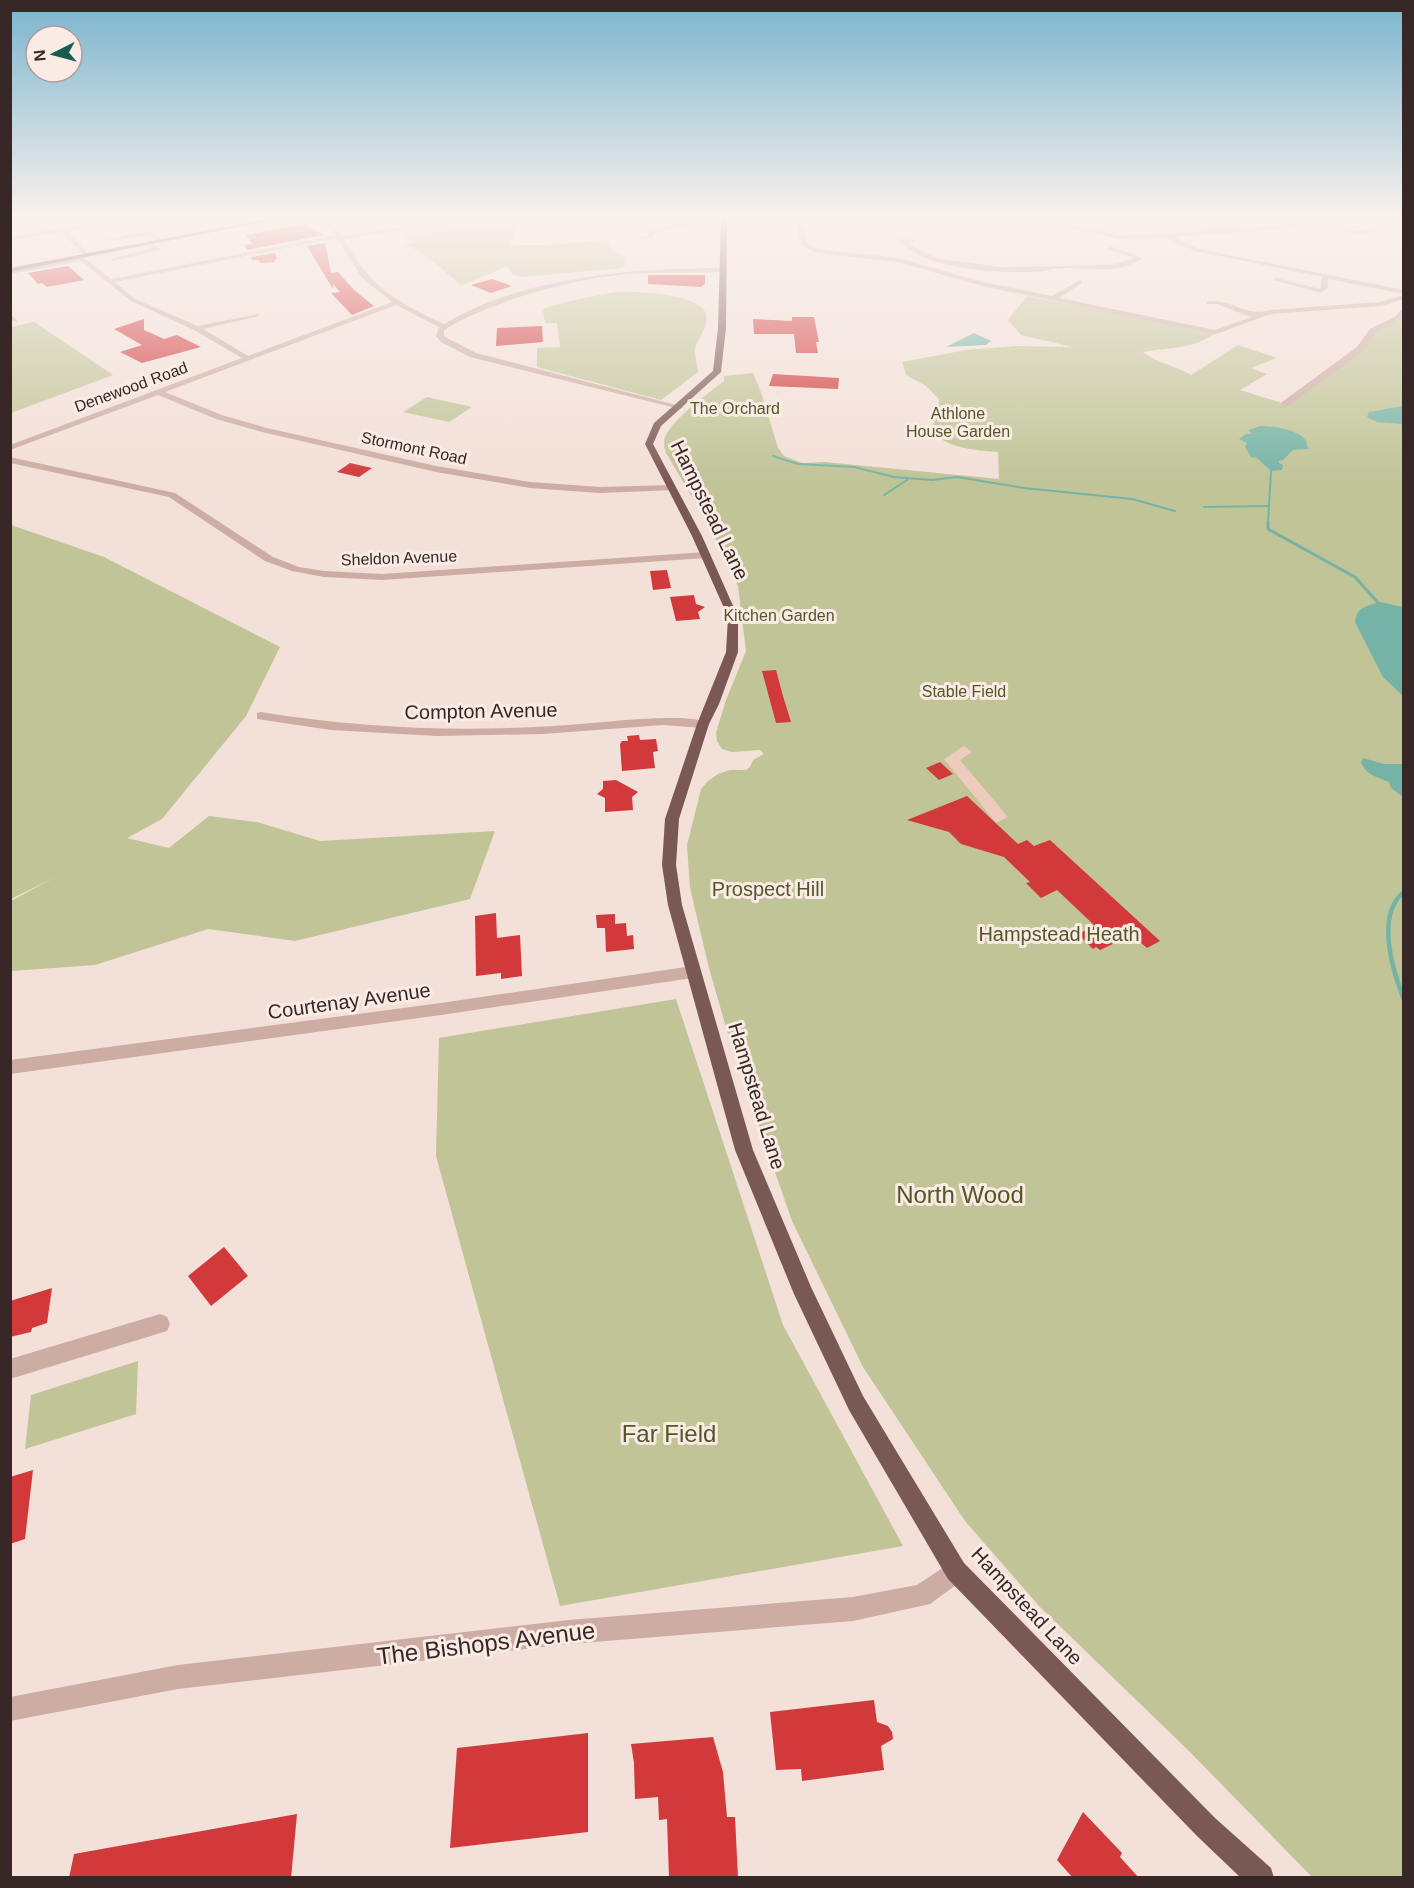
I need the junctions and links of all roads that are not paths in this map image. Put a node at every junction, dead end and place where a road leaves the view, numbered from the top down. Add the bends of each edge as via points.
1 (149, 307) edge
2 (385, 307) edge
3 (404, 307) edge
4 (489, 307) edge
5 (722, 307) edge
6 (1093, 307) edge
7 (1232, 307) edge
8 (1338, 307) edge
9 (1404, 309) edge
10 (256, 314) dead end
11 (1256, 316) junction
12 (443, 326) junction
13 (197, 328) junction
14 (248, 359) junction
15 (157, 392) junction
16 (1285, 404) dead end
17 (680, 407) junction
18 (10, 447) edge
19 (10, 460) edge
20 (672, 488) junction
21 (706, 555) junction
22 (261, 716) dead end
23 (703, 724) junction
24 (693, 972) junction
25 (10, 1067) edge
26 (160, 1324) dead end
27 (10, 1369) edge
28 (956, 1571) junction
29 (10, 1709) edge
30 (1261, 1878) edge

1 - 13 street
2 - 14 street, Denewood Road
3 - 12 street
4 - 12 street
5 - 17 main road, Hampstead Lane via 717,372
6 - 11 street via 1216,332
7 - 11 street
8 - 11 street
9 - 16 street via 1374,331 1360,349
10 - 13 street
12 - 17 street via 440,332 444,340 473,355
13 - 14 street
14 - 15 street, Denewood Road
15 - 18 street, Denewood Road
15 - 20 street, Stormont Road via 219,417 265,430 436,469 530,485 600,490
17 - 20 main road, Hampstead Lane via 657,425 649,444
19 - 21 street, Sheldon Avenue via 172,495 269,559 312,573 382,577
20 - 21 main road, Hampstead Lane
21 - 23 main road, Hampstead Lane via 733,617 732,652
22 - 23 street, Compton Avenue via 324,726 422,733 545,730 674,720
23 - 24 main road, Hampstead Lane via 672,819 669,865
24 - 25 street, Courtenay Avenue
24 - 28 main road, Hampstead Lane via 744,1150 804,1294 856,1403
26 - 27 street
28 - 29 street, The Bishops Avenue via 922,1596 853,1609 569,1632 178,1677
28 - 30 main road, Hampstead Lane via 1206,1827

